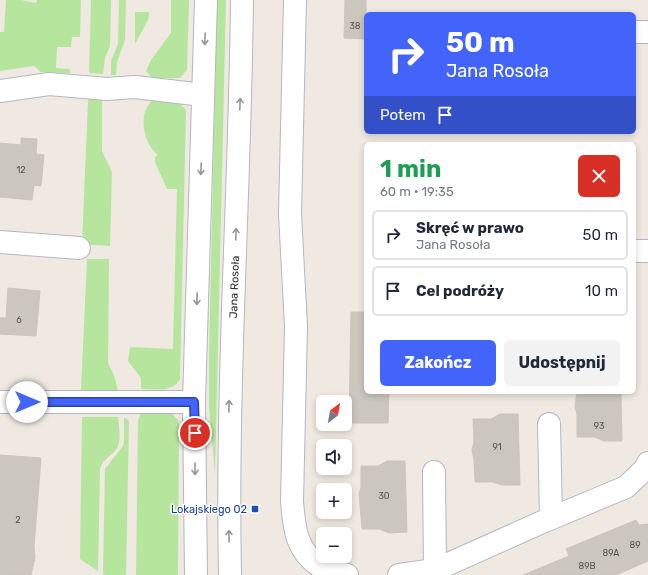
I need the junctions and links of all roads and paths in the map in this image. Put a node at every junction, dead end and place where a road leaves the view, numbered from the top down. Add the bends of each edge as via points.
1 (206, 0) edge
2 (242, 0) edge
3 (295, 0) edge
4 (636, 32) edge
5 (648, 32) edge
6 (0, 91) edge
7 (203, 95) junction
8 (0, 242) edge
9 (79, 248) dead end
10 (636, 251) edge
11 (648, 251) edge
12 (0, 402) edge
13 (194, 402) junction
14 (549, 424) dead end
15 (648, 463) edge
16 (434, 472) dead end
17 (551, 518) junction
18 (436, 570) junction
19 (196, 575) edge
20 (230, 575) edge
21 (347, 575) edge
22 (399, 575) edge

1 -> 7 street
20 -> 2 street, Jana Rosoła via 229,403 241,97
3 - 21 street via 290,214 296,326 292,501 294,530 304,552 311,560 324,568
4 - 5 street
6 - 7 street via 49,84 107,89 135,87
7 -> 13 street
8 - 9 street
10 - 11 street
12 - 13 street
13 -> 19 street
14 - 17 street
15 - 17 street via 626,487
16 - 18 street
17 - 18 street
18 - 22 street

